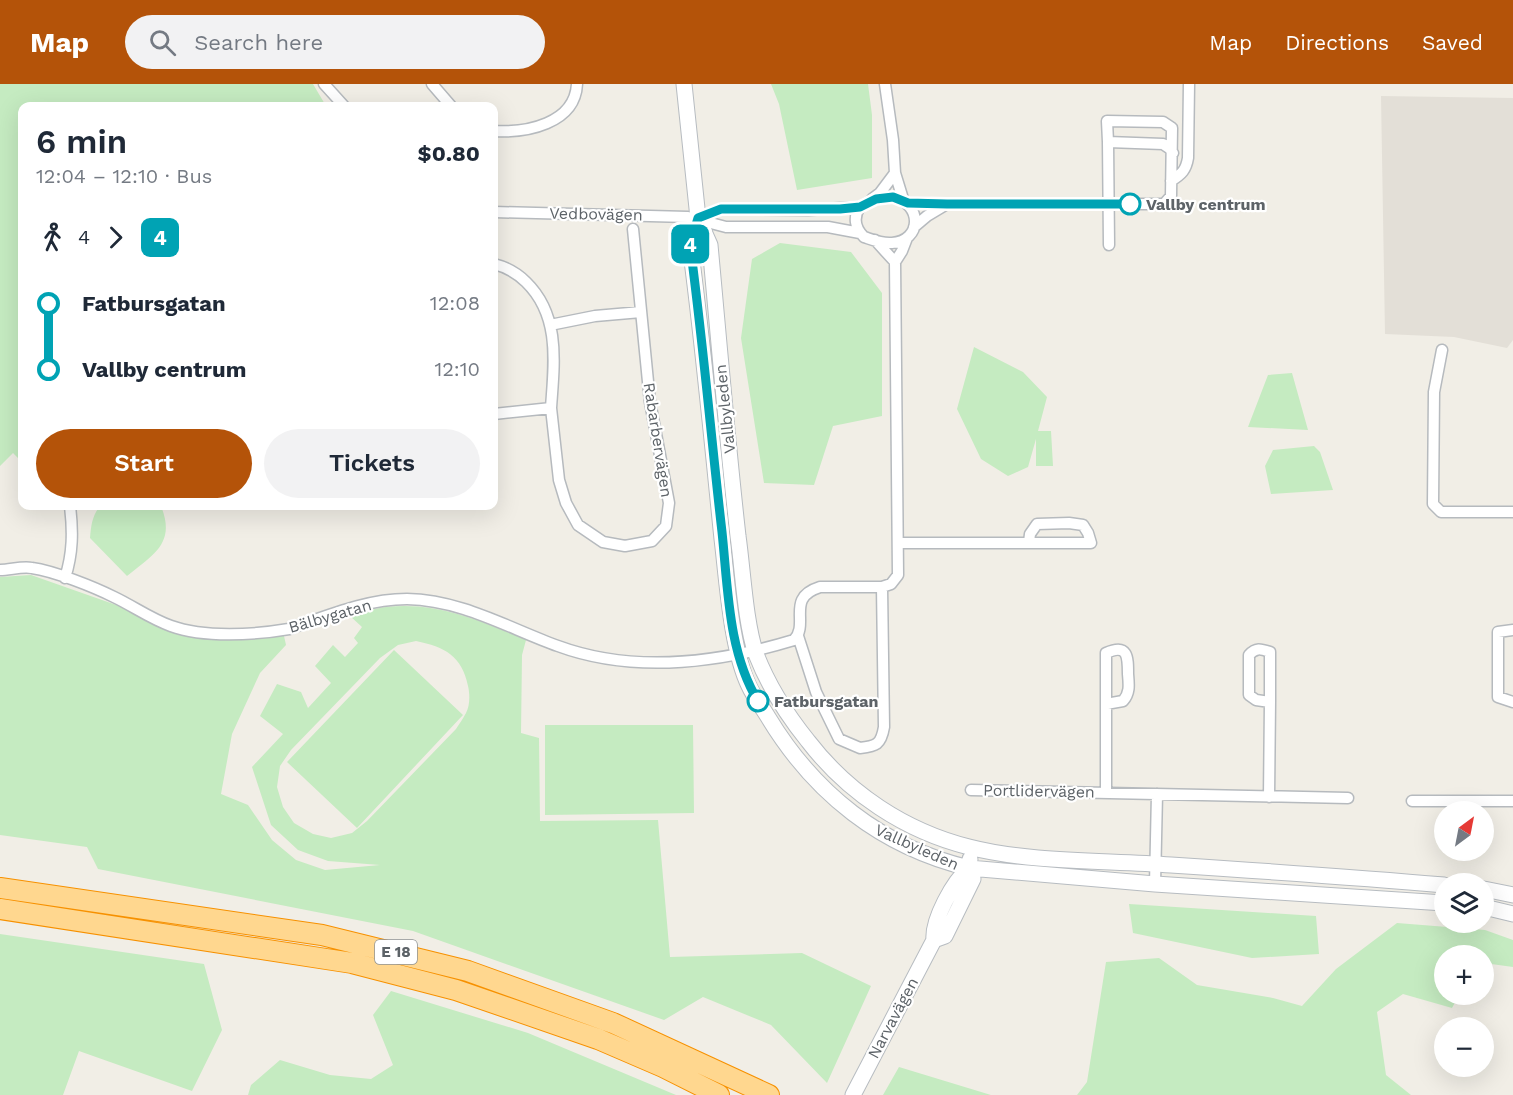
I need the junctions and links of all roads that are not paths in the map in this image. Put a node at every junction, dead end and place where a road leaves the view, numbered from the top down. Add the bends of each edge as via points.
1 (324, 84) edge
2 (432, 84) edge
3 (577, 84) edge
4 (684, 84) edge
5 (885, 84) edge
6 (1189, 84) edge
7 (340, 102) edge
8 (448, 102) edge
9 (498, 131) edge
10 (1108, 142) junction
11 (1173, 153) junction
12 (895, 173) junction
13 (1171, 181) junction
14 (906, 201) junction
15 (863, 204) junction
16 (947, 204) junction
17 (1108, 204) junction
18 (498, 212) edge
19 (698, 218) junction
20 (914, 228) junction
21 (633, 229) dead end
22 (860, 233) junction
23 (907, 238) junction
24 (875, 240) junction
25 (1109, 245) dead end
26 (895, 262) junction
27 (498, 266) edge
28 (641, 312) junction
29 (550, 325) junction
30 (1442, 350) dead end
31 (551, 408) junction
32 (498, 414) edge
33 (70, 510) edge
34 (1513, 512) edge
35 (898, 543) junction
36 (1026, 543) junction
37 (0, 570) edge
38 (65, 578) junction
39 (882, 587) junction
40 (1513, 630) edge
41 (798, 636) junction
42 (756, 652) junction
43 (738, 653) junction
44 (1270, 702) junction
45 (1513, 702) edge
46 (1106, 704) junction
47 (971, 790) dead end
48 (1106, 792) junction
49 (1157, 794) junction
50 (1269, 797) junction
51 (1348, 798) dead end
52 (1412, 801) dead end
53 (1513, 801) edge
54 (972, 848) junction
55 (939, 859) junction
56 (1156, 864) junction
57 (969, 868) junction
58 (1155, 884) junction
59 (1434, 884) edge
60 (0, 888) edge
61 (951, 891) junction
62 (1494, 891) edge
63 (1513, 895) edge
64 (1434, 902) edge
65 (0, 909) edge
66 (1494, 909) edge
67 (1513, 914) edge
68 (934, 940) junction
69 (719, 1095) edge
70 (770, 1095) edge
71 (853, 1095) edge

1 - 7 street
2 - 8 street
3 - 9 street via 573,100 557,119 511,132
4 - 19 main road, Vallbyleden
5 - 12 street
6 - 13 street via 1188,158 1186,168
10 - 11 street via 1163,144
10 - 11 street via 1107,121 1163,122 1172,128
10 - 17 street
11 - 13 street
12 - 14 street
12 - 15 street via 880,193
13 - 17 street via 1171,196 1164,204
14 - 15 street via 893,197
14 - 16 street
14 - 20 street via 914,212
15 - 19 street via 818,210 721,209
15 - 22 street via 855,217
16 - 17 street
16 - 20 street
17 - 25 street
18 - 19 street, Vedbovägen
19 - 22 street via 726,227 817,226
19 - 42 main road, Vallbyleden via 710,245 733,492
19 - 43 main road, Vallbyleden via 690,245
20 - 23 street
21 - 28 street, Rabarbervägen
22 - 24 street
23 - 24 street via 895,243
23 - 26 street
24 - 26 street
26 - 35 street
27 - 29 street, Rabarbervägen via 518,274 538,294
28 - 29 street
28 - 31 street, Rabarbervägen via 650,402 669,503 666,526 652,541 625,546 603,542 578,525 560,480
29 - 31 street, Rabarbervägen via 554,364
30 - 34 street via 1434,392 1433,504 1441,512
31 - 32 street
33 - 38 street via 72,557
35 - 36 street
35 - 39 street via 898,575
36 - 36 street via 1078,544 1091,543 1083,525 1069,523 1037,524
37 - 38 street, Bälbygatan via 31,567
38 - 43 street, Bälbygatan via 114,597 172,627 192,631 277,631 365,604 415,600 464,608 558,646 602,659 646,664
39 - 41 street via 813,589 801,603
39 - 41 street via 884,728 878,743 860,748 839,739 816,692
40 - 45 street via 1498,632 1497,643 1498,697
41 - 42 street
42 - 43 street
42 - 54 main road, Vallbyleden via 788,714 836,773 901,821 945,841
43 - 55 main road, Vallbyleden via 748,685 778,734 834,800 889,837
44 - 44 street via 1249,695 1249,655 1259,648 1270,652
44 - 50 street
46 - 46 street, Portlidervägen via 1106,653 1115,649 1128,657 1129,690 1123,702
46 - 48 street, Portlidervägen
47 - 48 street, Portlidervägen
48 - 49 street, Portlidervägen
49 - 50 street, Portlidervägen
49 - 56 street
50 - 51 street, Portlidervägen
52 - 53 street
54 - 56 main road, Vallbyleden via 1028,856
54 - 57 main road, Narvavägen
55 - 57 main road, Vallbyleden
55 - 61 main road via 949,875
56 - 58 street
56 - 59 main road, Vallbyleden
57 - 58 main road, Vallbyleden
57 - 61 main road, Narvavägen
57 - 68 main road, Narvavägen via 973,879 953,921 945,936
58 - 64 main road, Vallbyleden
60 - 70 highway, E 18 via 322,935 468,971 613,1023
61 - 68 main road, Narvavägen via 933,931
62 - 63 main road
65 - 69 highway, E 18 via 340,961 456,990 598,1039
66 - 67 main road
68 - 71 main road, Narvavägen

